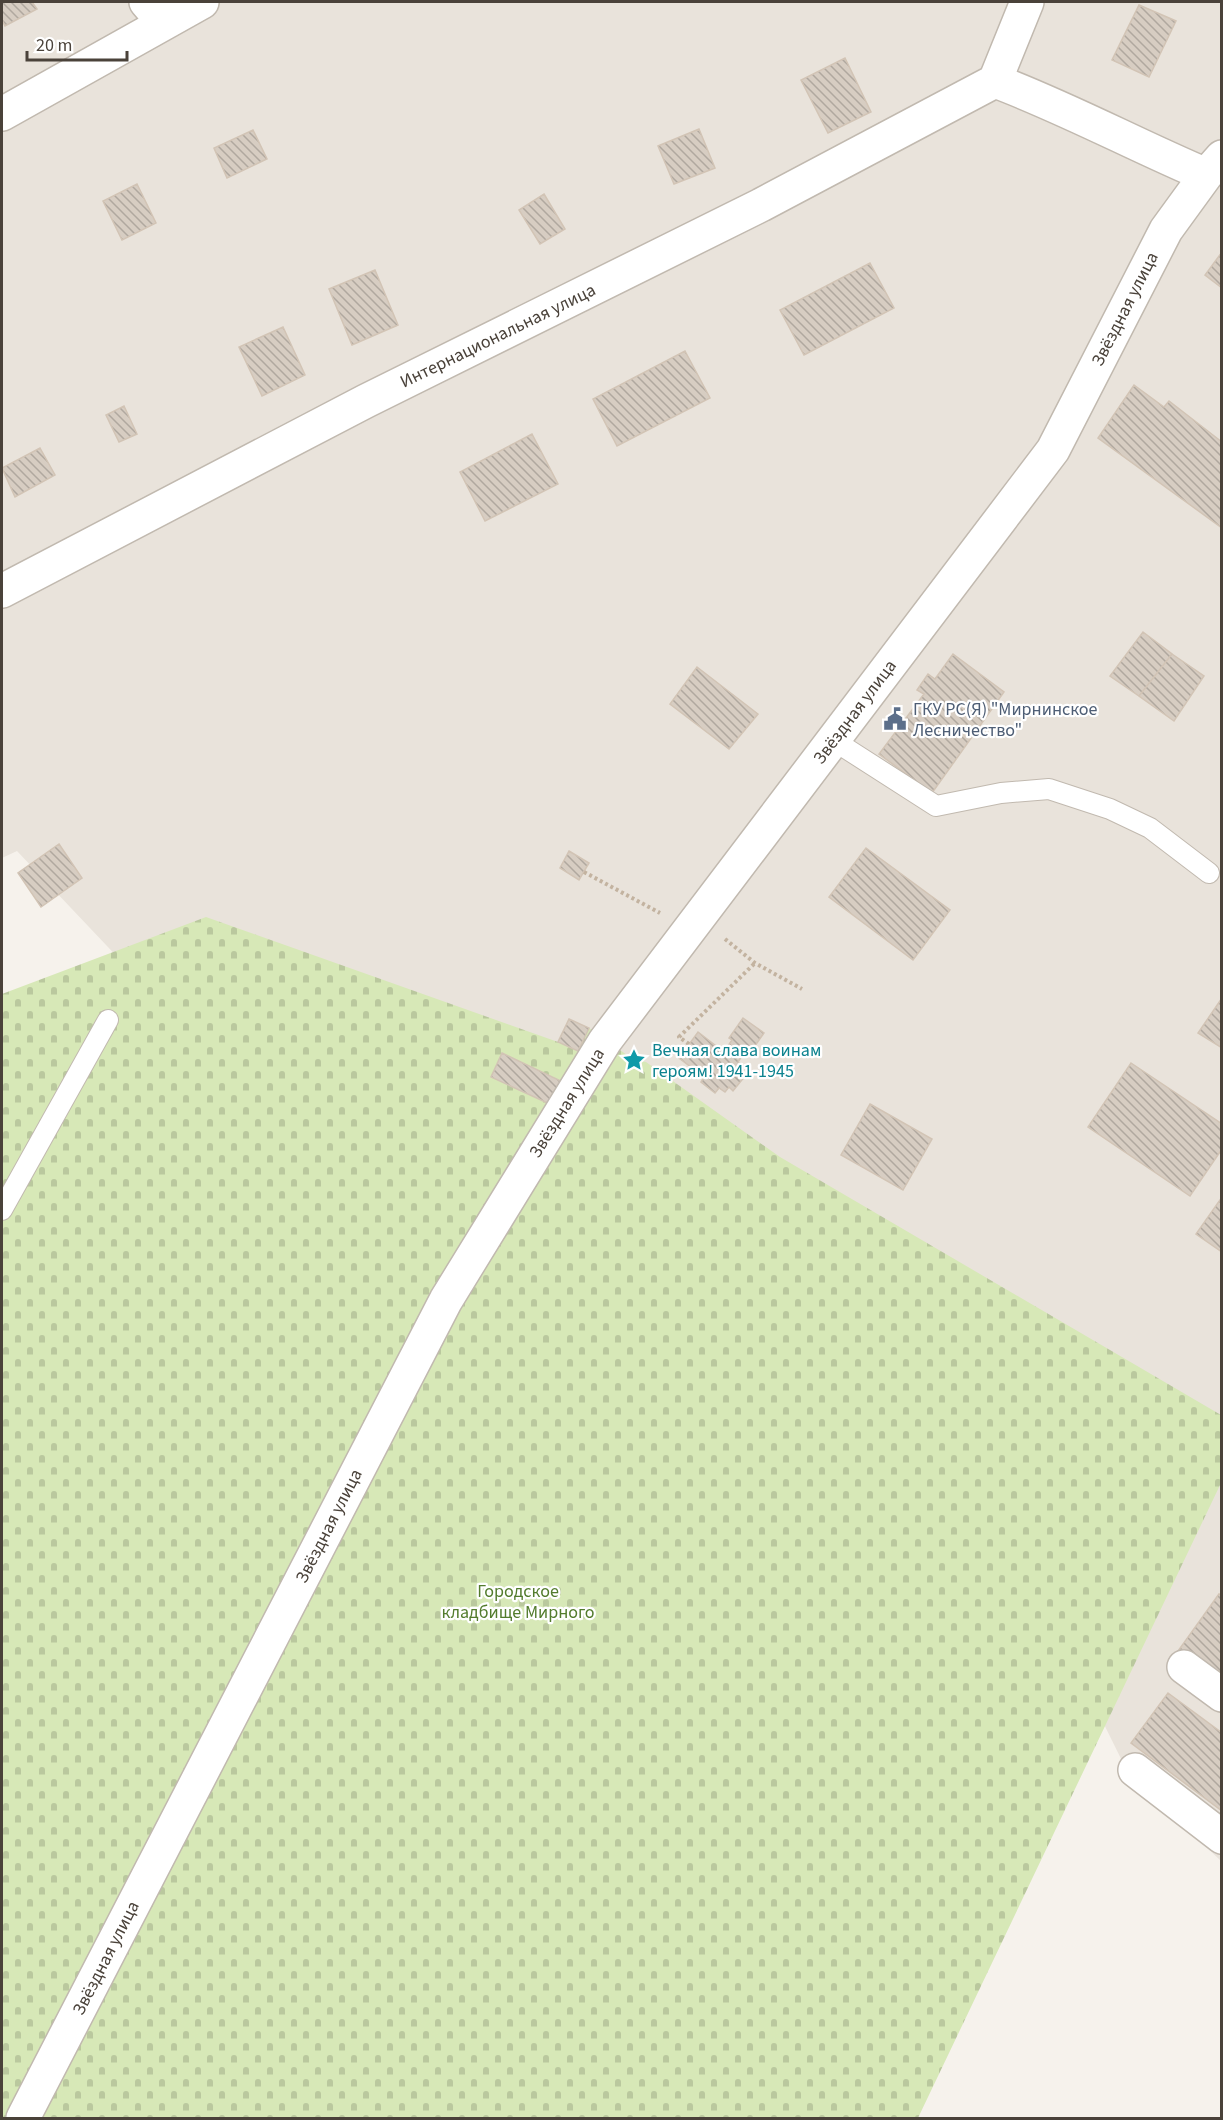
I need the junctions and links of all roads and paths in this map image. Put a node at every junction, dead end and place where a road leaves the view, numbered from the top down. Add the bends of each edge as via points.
1 (202, 2) edge
2 (1027, 2) edge
3 (155, 12) edge
4 (995, 81) junction
5 (2, 114) edge
6 (1214, 166) edge
7 (2, 591) edge
8 (833, 740) junction
9 (1209, 873) dead end
10 (755, 963) dead end
11 (108, 1020) dead end
12 (689, 1044) dead end
13 (2, 1210) edge
14 (1184, 1667) dead end
15 (1221, 1695) edge
16 (1135, 1770) dead end
17 (1221, 1837) edge
18 (23, 2118) edge

1 - 3 street
2 - 4 street
3 - 5 street
4 - 6 street via 1033,95 1164,158
4 - 7 street, Интернациональная улица via 761,205 366,401
6 - 8 street, Звёздная улица via 1166,230 1053,450
8 - 9 lane via 936,806 1001,793 1049,789 1110,809 1150,828
8 - 18 street, Звёздная улица via 606,1041 446,1300
10 - 12 path via 679,1036
11 - 13 lane
14 - 15 street
16 - 17 street

